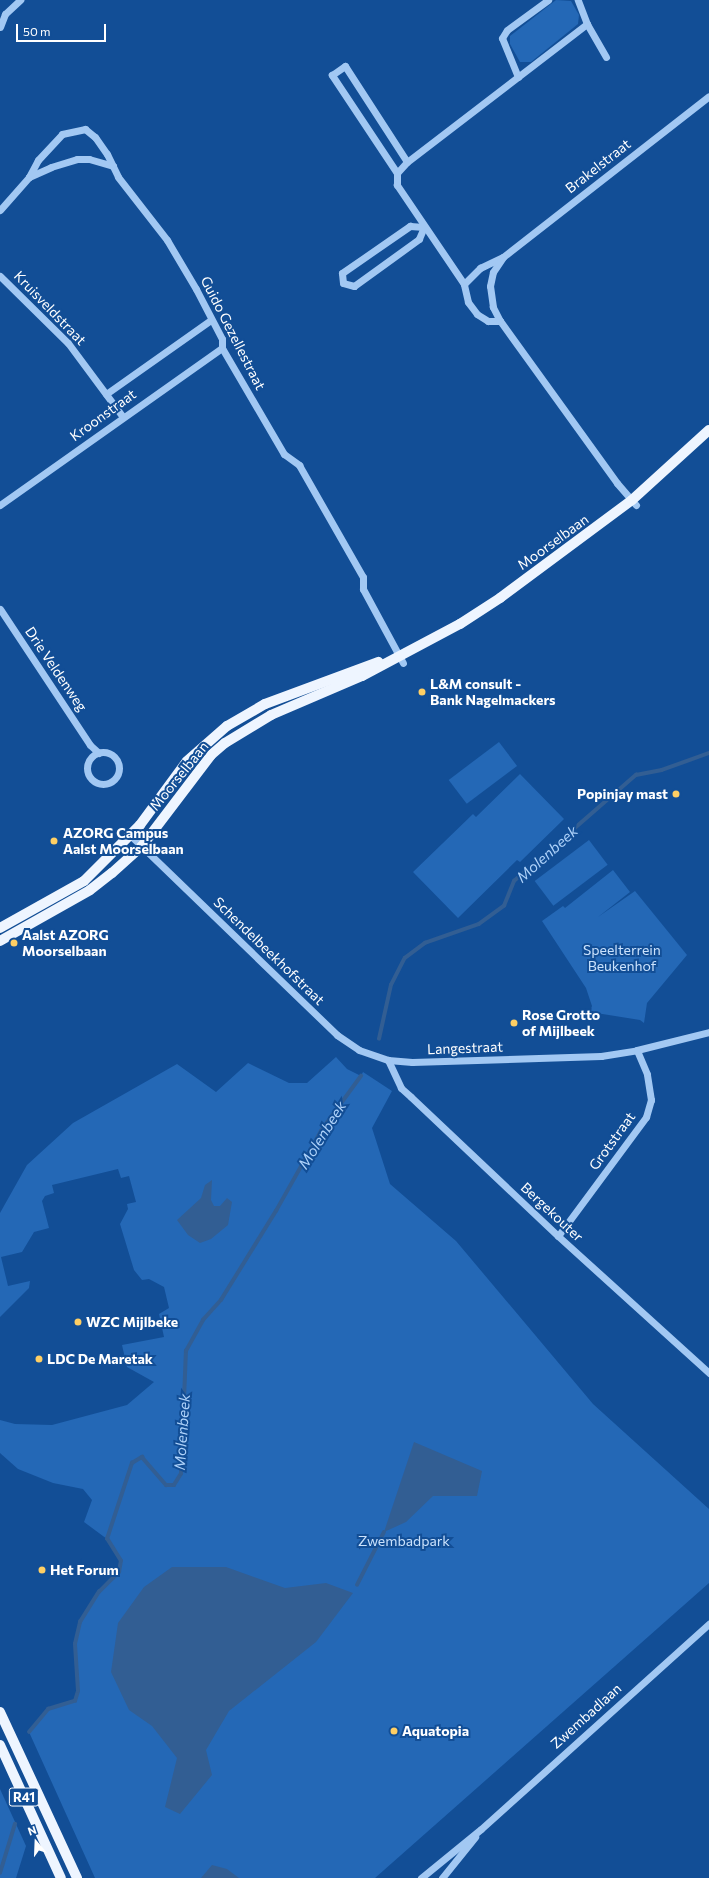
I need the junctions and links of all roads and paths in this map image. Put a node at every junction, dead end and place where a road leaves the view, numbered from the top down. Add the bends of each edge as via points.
1 (20, 0) edge
2 (548, 0) edge
3 (578, 0) edge
4 (3, 12) edge
5 (587, 24) junction
6 (0, 27) edge
7 (606, 57) dead end
8 (518, 77) junction
9 (709, 96) edge
10 (407, 162) junction
11 (113, 166) junction
12 (397, 173) junction
13 (29, 177) junction
14 (0, 210) edge
15 (424, 227) junction
16 (503, 256) junction
17 (0, 276) edge
18 (464, 284) junction
19 (211, 320) junction
20 (500, 321) junction
21 (222, 348) junction
22 (106, 394) junction
23 (123, 417) junction
24 (709, 430) edge
25 (634, 502) junction
26 (0, 505) edge
27 (0, 609) edge
28 (401, 659) junction
29 (361, 672) junction
30 (96, 755) junction
31 (130, 835) junction
32 (142, 846) junction
33 (0, 928) edge
34 (0, 941) edge
35 (709, 1032) edge
36 (637, 1050) junction
37 (388, 1060) junction
38 (558, 1236) junction
39 (709, 1374) edge
40 (709, 1624) edge
41 (0, 1712) edge
42 (0, 1745) edge
43 (481, 1829) junction
44 (61, 1878) edge
45 (77, 1878) edge
46 (421, 1878) edge
47 (442, 1878) edge

1 - 4 street
2 - 8 street via 507,30 502,38
3 - 5 street
4 - 6 street
5 - 7 street
5 - 8 street
8 - 10 street
9 - 16 street, Brakelstraat
10 - 12 street
10 - 12 street via 345,66 332,75
11 - 13 street via 89,159 77,159
11 - 13 street, Guido Gezellestraat via 95,137 85,129 78,129 56,138 38,160
11 - 19 street, Guido Gezellestraat via 118,177 167,240
12 - 15 street via 397,185
13 - 14 street
15 - 15 street via 410,226 342,273 343,283 354,286 360,282 419,239
15 - 18 street
16 - 18 street, Brakelstraat via 480,268
16 - 20 street, Brakelstraat via 493,272 490,286 493,308
17 - 22 street, Kruisveldstraat via 68,343
18 - 20 street via 468,302 477,314 488,321
19 - 21 street, Guido Gezellestraat via 222,339
19 - 22 street, Kroonstraat
20 - 25 street, Brakelstraat
21 - 23 street, Kroonstraat
21 - 28 street, Guido Gezellestraat via 284,454 299,465 362,577 363,588
22 - 23 street, Kruisveldstraat
23 - 26 street, Kroonstraat
24 - 25 main road, Moorselbaan
25 - 28 main road, Moorselbaan via 500,598
27 - 30 street, Drie Veldenweg
28 - 29 main road, Moorselbaan
29 - 31 main road, Moorselbaan via 265,704 227,726 183,766
29 - 32 main road, Moorselbaan via 286,707 225,743 211,755
30 - 30 street, Drie Veldenweg via 87,766 89,776 101,784 110,782 117,775 118,764 112,756
31 - 32 street
31 - 33 main road, Moorselbaan via 84,881
32 - 34 main road, Moorselbaan via 90,890
32 - 37 street, Schendelbeekhofstraat via 337,1035 359,1050
35 - 36 street, Langestraat
36 - 37 street, Langestraat via 601,1056 412,1062
36 - 38 street, Grotstraat via 647,1074 651,1100 646,1117
37 - 38 street, Bergekouter via 401,1088
38 - 39 street, Bergekouter
40 - 43 street, Zwembadlaan
41 - 45 main road, R41
42 - 44 main road, R41
43 - 46 street, Zwembadlaan
43 - 47 street, Zwembadlaan

